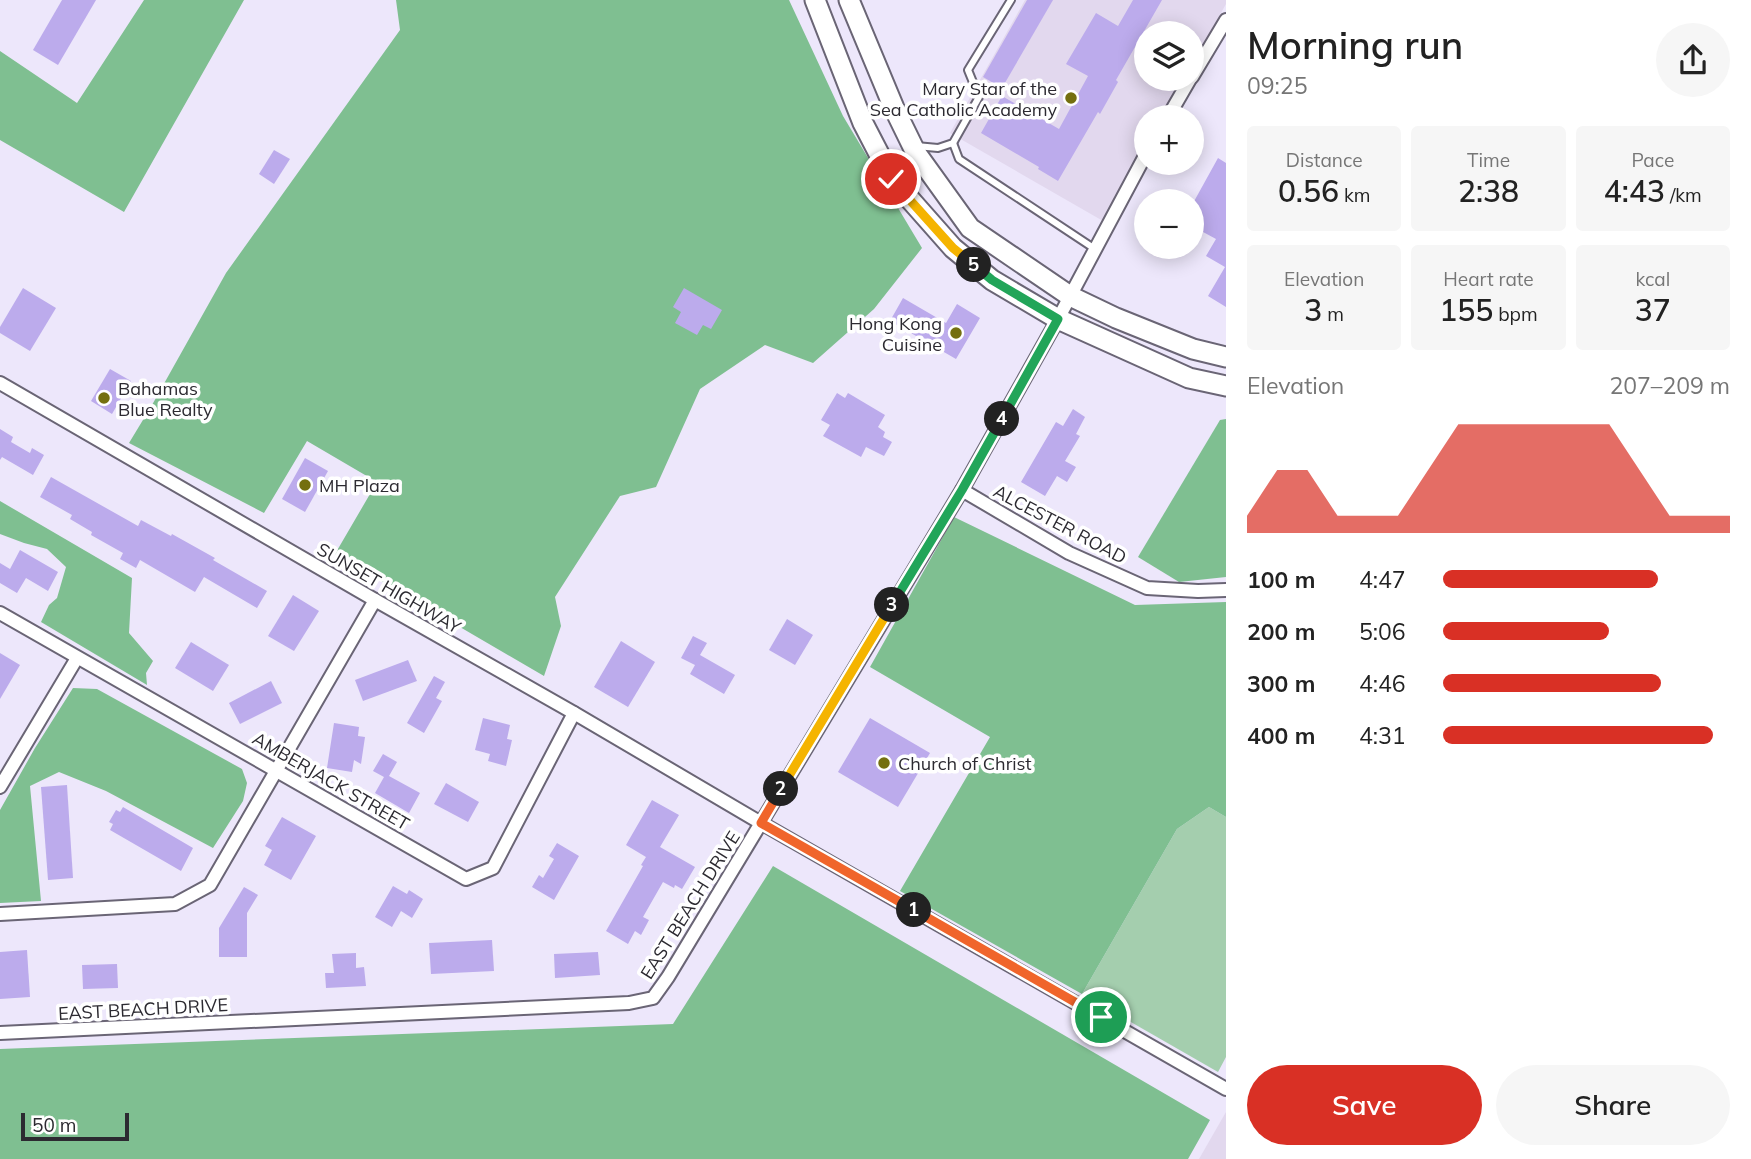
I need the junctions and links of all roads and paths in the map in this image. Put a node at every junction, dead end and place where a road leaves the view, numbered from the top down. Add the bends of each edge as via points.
1 (815, 0) edge
2 (849, 0) edge
3 (1011, 0) edge
4 (1226, 20) edge
5 (1204, 56) edge
6 (953, 143) junction
7 (913, 146) junction
8 (1135, 175) edge
9 (1095, 248) junction
10 (1069, 296) junction
11 (1058, 319) junction
12 (1226, 357) edge
13 (0, 383) edge
14 (1226, 386) edge
15 (962, 490) junction
16 (1226, 590) edge
17 (375, 600) junction
18 (0, 613) edge
19 (77, 658) junction
20 (574, 712) junction
21 (276, 769) junction
22 (0, 787) edge
23 (761, 823) junction
24 (0, 915) edge
25 (0, 1033) edge
26 (1226, 1089) edge

1 - 11 main road via 863,123 891,179 953,248 992,280
2 - 7 main road
3 - 6 lane via 968,70 979,97
4 - 5 street
6 - 7 lane via 938,148
6 - 9 lane via 959,159
7 - 10 main road via 970,228
8 - 9 street, EAST BEACH DRIVE
9 - 10 street, EAST BEACH DRIVE
10 - 11 street, EAST BEACH DRIVE
10 - 12 main road via 1193,349
11 - 14 main road via 1189,378
11 - 15 street, EAST BEACH DRIVE
13 - 17 street, SUNSET HIGHWAY
15 - 16 street, ALCESTER ROAD via 1069,553 1147,588
15 - 23 street, EAST BEACH DRIVE
17 - 20 street, SUNSET HIGHWAY
17 - 21 street
18 - 19 street, AMBERJACK STREET
19 - 21 street, AMBERJACK STREET
19 - 22 street
20 - 21 street, AMBERJACK STREET via 493,868 466,878
20 - 23 street, SUNSET HIGHWAY
21 - 24 street via 210,884 175,904
23 - 25 street, EAST BEACH DRIVE via 653,998 629,1003
23 - 26 street, SUNSET HIGHWAY

